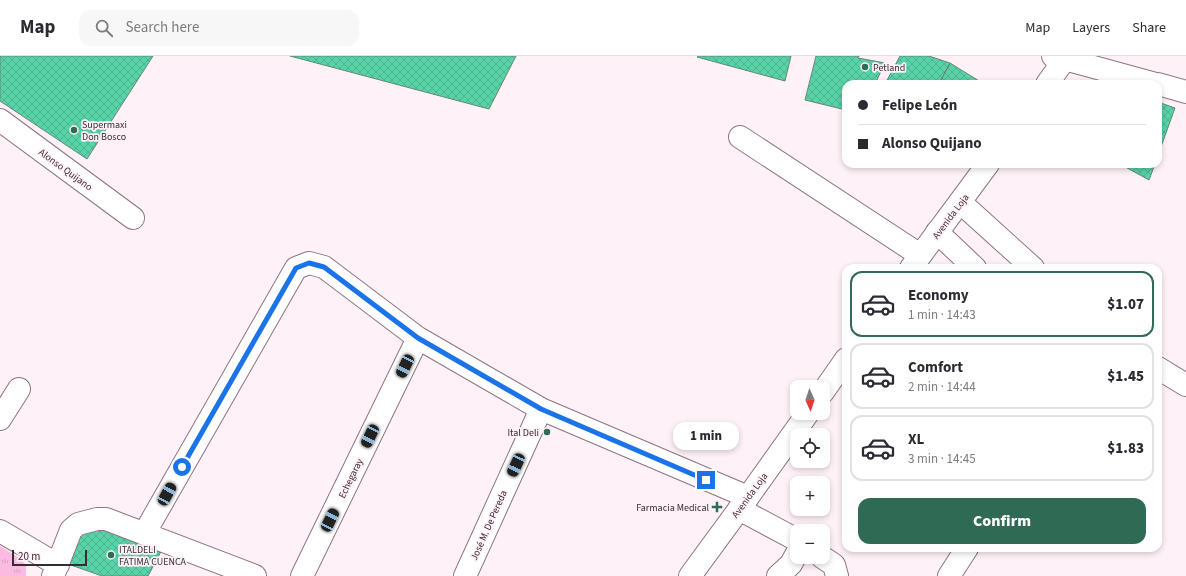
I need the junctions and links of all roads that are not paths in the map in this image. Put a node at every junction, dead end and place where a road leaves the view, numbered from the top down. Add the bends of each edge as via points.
1 (1064, 57) edge
2 (1050, 80) edge
3 (1143, 80) edge
4 (1162, 85) edge
5 (1186, 92) edge
6 (0, 120) edge
7 (740, 137) dead end
8 (985, 168) edge
9 (960, 202) junction
10 (133, 218) dead end
11 (937, 232) junction
12 (916, 262) edge
13 (971, 264) edge
14 (1029, 264) edge
15 (418, 338) junction
16 (842, 366) edge
17 (1162, 370) edge
18 (830, 382) edge
19 (1186, 385) edge
20 (19, 389) dead end
21 (541, 409) junction
22 (0, 419) edge
23 (803, 420) edge
24 (744, 503) junction
25 (0, 532) edge
26 (144, 534) junction
27 (790, 535) edge
28 (964, 552) edge
29 (830, 562) edge
30 (791, 564) edge
31 (56, 571) edge
32 (255, 576) edge
33 (302, 576) edge
34 (465, 576) edge
35 (690, 576) edge
36 (778, 576) edge
37 (837, 576) edge
38 (949, 576) edge

1 - 2 street
1 - 3 street
4 - 5 street
6 - 10 street, Alonso Quijano
7 - 12 street
8 - 9 street, Avenida Loja
9 - 11 street, Avenida Loja
9 - 14 street
11 - 12 street, Avenida Loja
11 - 13 street
15 - 21 street
15 - 26 street via 324,267 309,263 296,268
15 - 33 street, Echegaray
16 - 18 street
17 - 19 street
20 - 22 street
21 - 24 street
21 - 34 street, José M. De Pereda
23 - 24 street, Avenida Loja
24 - 27 street
24 - 35 street, Avenida Loja
25 - 31 street
26 - 31 street via 106,519 78,524 71,530
26 - 32 street
28 - 38 street
29 - 37 street via 834,565
30 - 36 street

